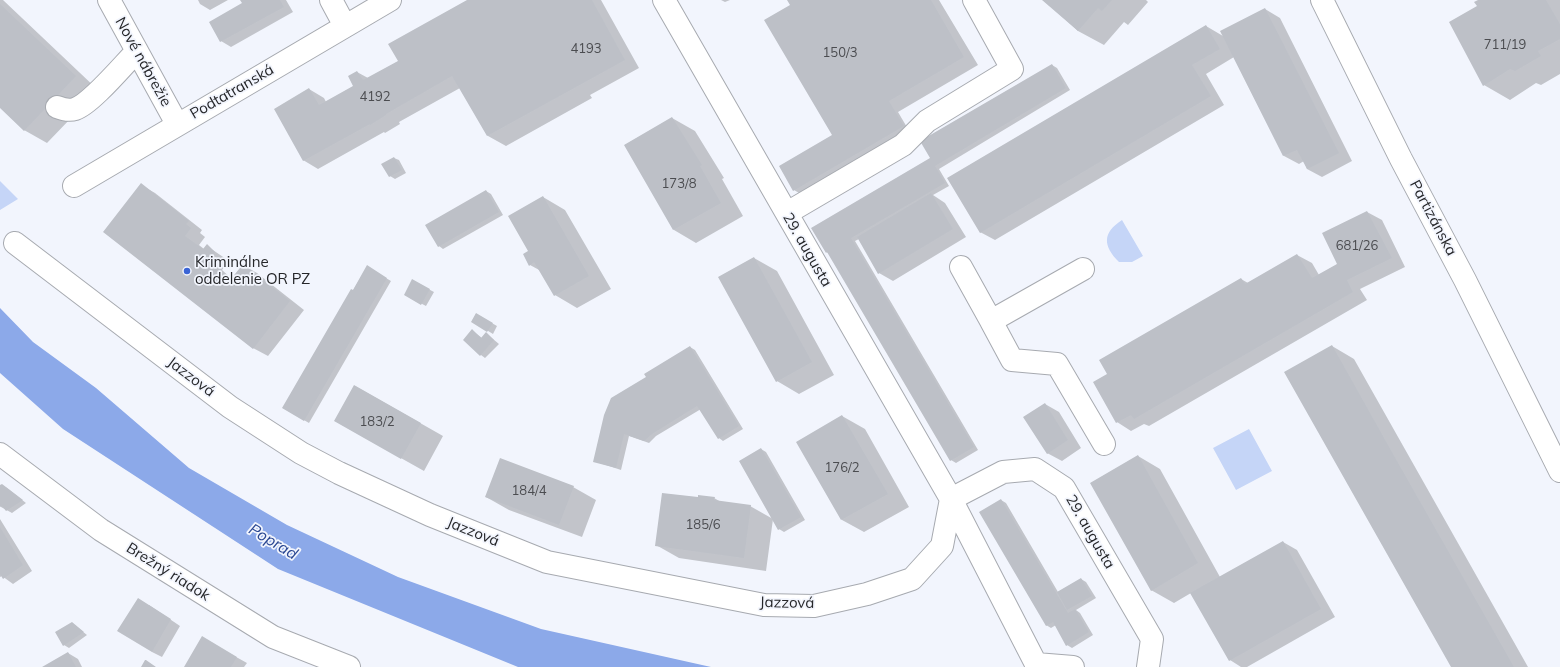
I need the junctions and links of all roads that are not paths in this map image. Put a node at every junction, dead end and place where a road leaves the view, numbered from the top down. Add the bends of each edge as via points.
1 (109, 0) edge
2 (331, 0) edge
3 (390, 0) edge
4 (664, 0) edge
5 (974, 0) edge
6 (1322, 0) edge
7 (345, 26) junction
8 (137, 51) junction
9 (57, 107) dead end
10 (177, 124) junction
11 (74, 186) dead end
12 (786, 213) junction
13 (15, 243) dead end
14 (961, 267) dead end
15 (1083, 270) dead end
16 (991, 321) junction
17 (1543, 436) junction
18 (1104, 444) dead end
19 (0, 454) edge
20 (1560, 459) edge
21 (1560, 471) edge
22 (951, 499) junction
23 (349, 667) edge
24 (1073, 667) edge
25 (1148, 667) edge

1 - 8 street, Nové nábrežie
2 - 7 street
3 - 7 street, Podtatranská
4 - 12 street, 29. augusta
5 - 12 street via 1012,69 927,120 903,145
6 - 17 street, Partizánska
7 - 10 street, Podtatranská
8 - 9 street via 86,103 75,109 65,110
8 - 10 street, Nové nábrežie
10 - 11 street, Podtatranská
12 - 22 street, 29. augusta
13 - 22 street, Jazzová via 230,407 301,453 430,515 547,562 764,606 814,606 867,594 912,579 942,546
14 - 16 street
15 - 16 street
16 - 18 street via 1012,360 1057,364
17 - 20 street, Partizánska
17 - 21 street, Partizánska
19 - 23 street, Brežný riadok via 101,530 273,637
22 - 24 street, 29. augusta via 1036,664
22 - 25 street, 29. augusta via 1004,472 1035,469 1064,488 1152,639

